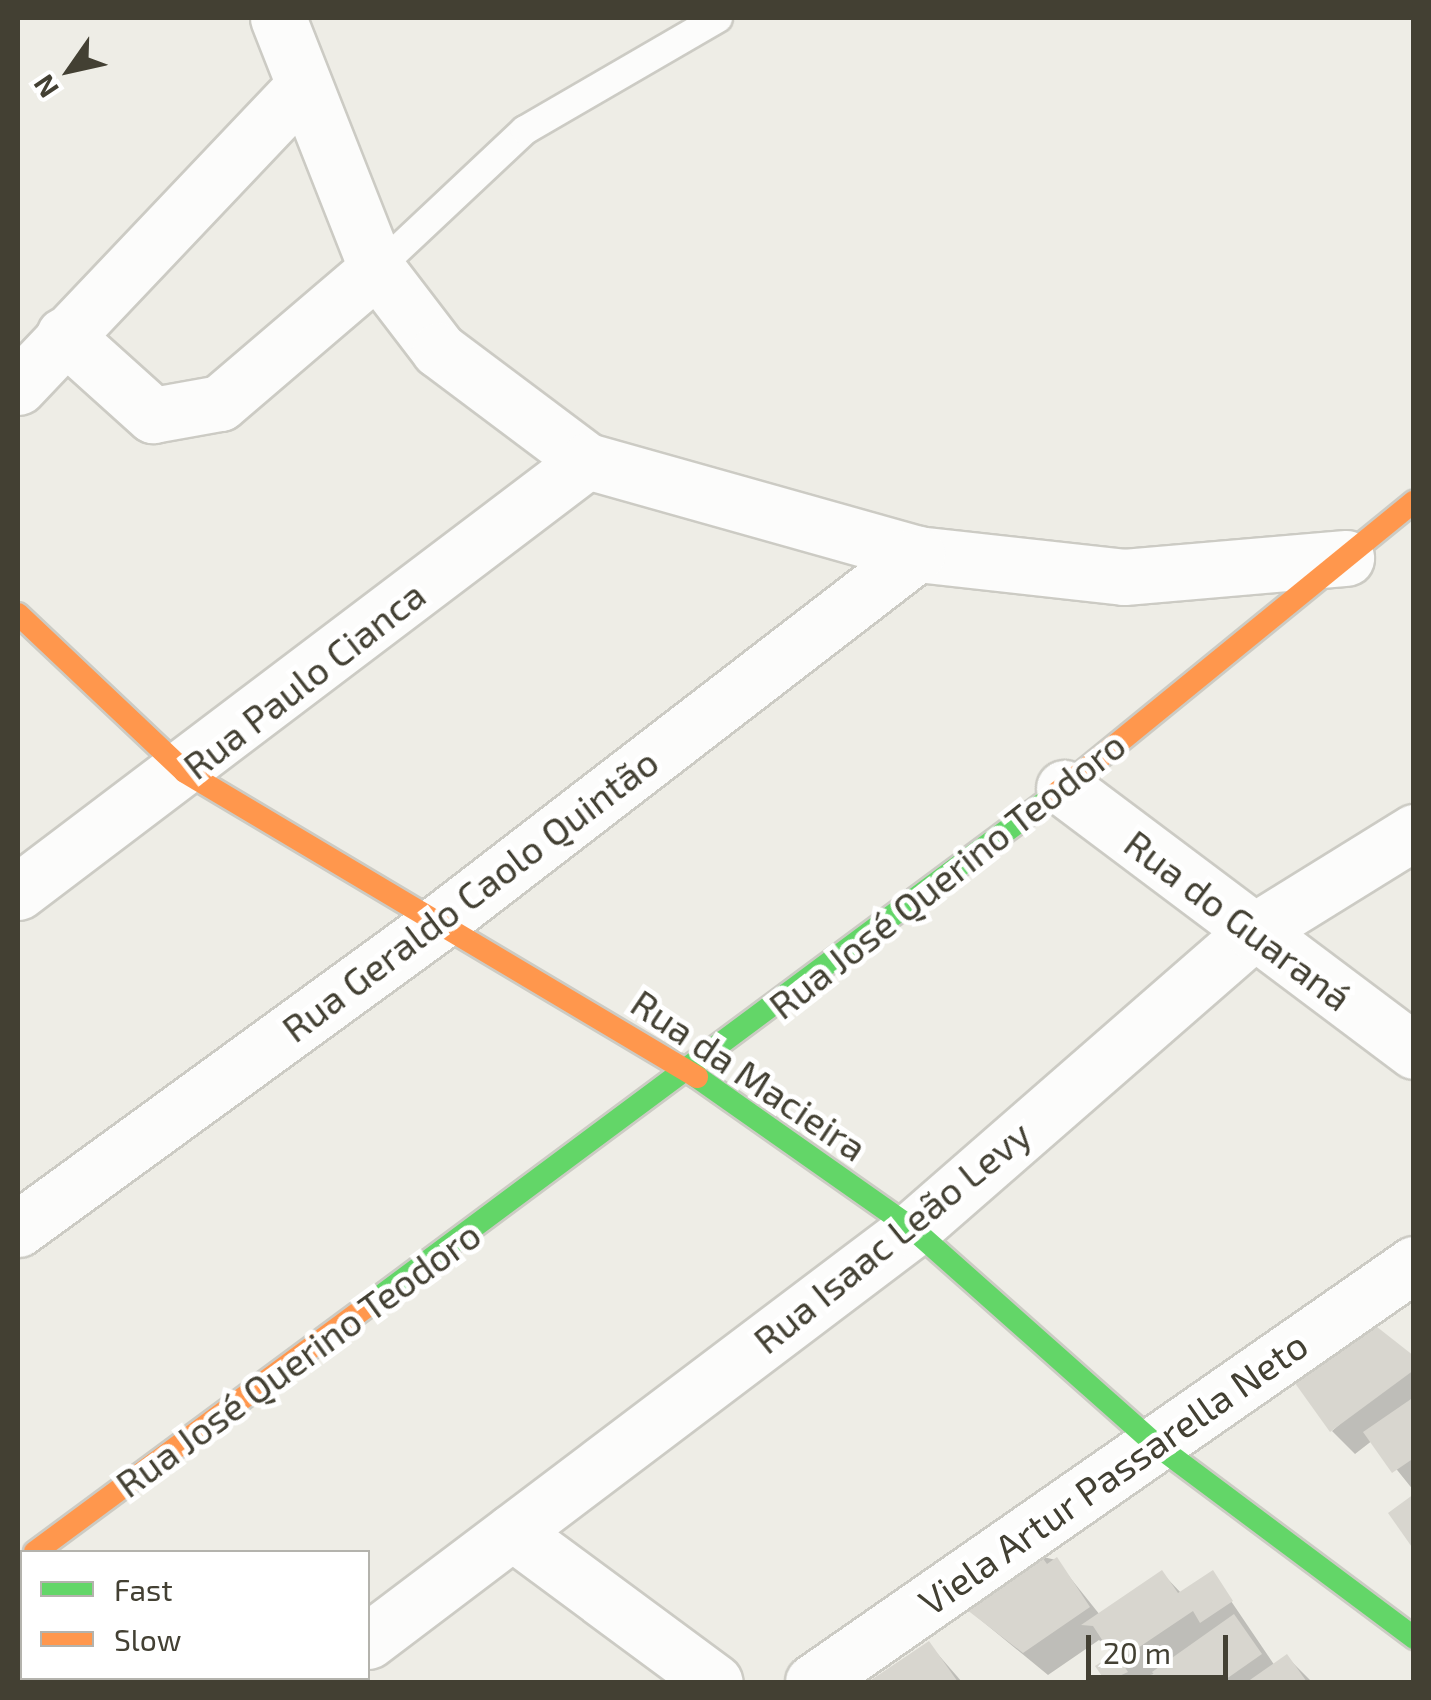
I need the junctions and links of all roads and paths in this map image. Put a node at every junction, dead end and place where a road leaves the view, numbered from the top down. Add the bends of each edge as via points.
1 (278, 18) edge
2 (718, 18) edge
3 (300, 90) junction
4 (377, 270) junction
5 (64, 335) junction
6 (18, 387) edge
7 (587, 460) junction
8 (1414, 502) edge
9 (917, 554) junction
10 (1346, 558) junction
11 (18, 614) edge
12 (186, 772) junction
13 (1064, 788) junction
14 (1414, 832) edge
15 (18, 892) edge
16 (434, 926) junction
17 (1253, 932) junction
18 (1414, 1051) edge
19 (690, 1072) junction
20 (18, 1229) edge
21 (912, 1230) junction
22 (1414, 1264) edge
23 (1155, 1444) junction
24 (512, 1532) junction
25 (38, 1550) edge
26 (1414, 1638) edge
27 (370, 1639) edge
28 (715, 1682) edge
29 (813, 1682) edge

1 - 3 street
2 - 4 lane via 525,130
3 - 4 street
3 - 5 street
4 - 5 street via 220,403 154,415
4 - 7 street via 439,350
5 - 6 street
7 - 9 street
7 - 12 street, Rua Paulo Cianca
8 - 10 street, Rua José Querino Teodoro
9 - 10 street via 1124,577
9 - 16 street, Rua Geraldo Caolo Quintão
10 - 13 street, Rua José Querino Teodoro
11 - 12 street, Rua da Macieira
12 - 15 street, Rua Paulo Cianca
12 - 16 street, Rua da Macieira
13 - 17 street, Rua do Guaraná
13 - 19 street, Rua José Querino Teodoro
14 - 17 street, Rua Isaac Leão Levy
16 - 19 street, Rua da Macieira
16 - 20 street, Rua Geraldo Caolo Quintão
17 - 18 street, Rua do Guaraná
17 - 21 street, Rua Isaac Leão Levy
19 - 21 street, Rua da Macieira
19 - 25 street, Rua José Querino Teodoro
21 - 23 street, Rua da Macieira
21 - 24 street, Rua Isaac Leão Levy
22 - 23 street, Viela Artur Passarella Neto
23 - 26 street, Rua da Macieira
23 - 29 street, Viela Artur Passarella Neto
24 - 27 street, Rua Isaac Leão Levy
24 - 28 street

